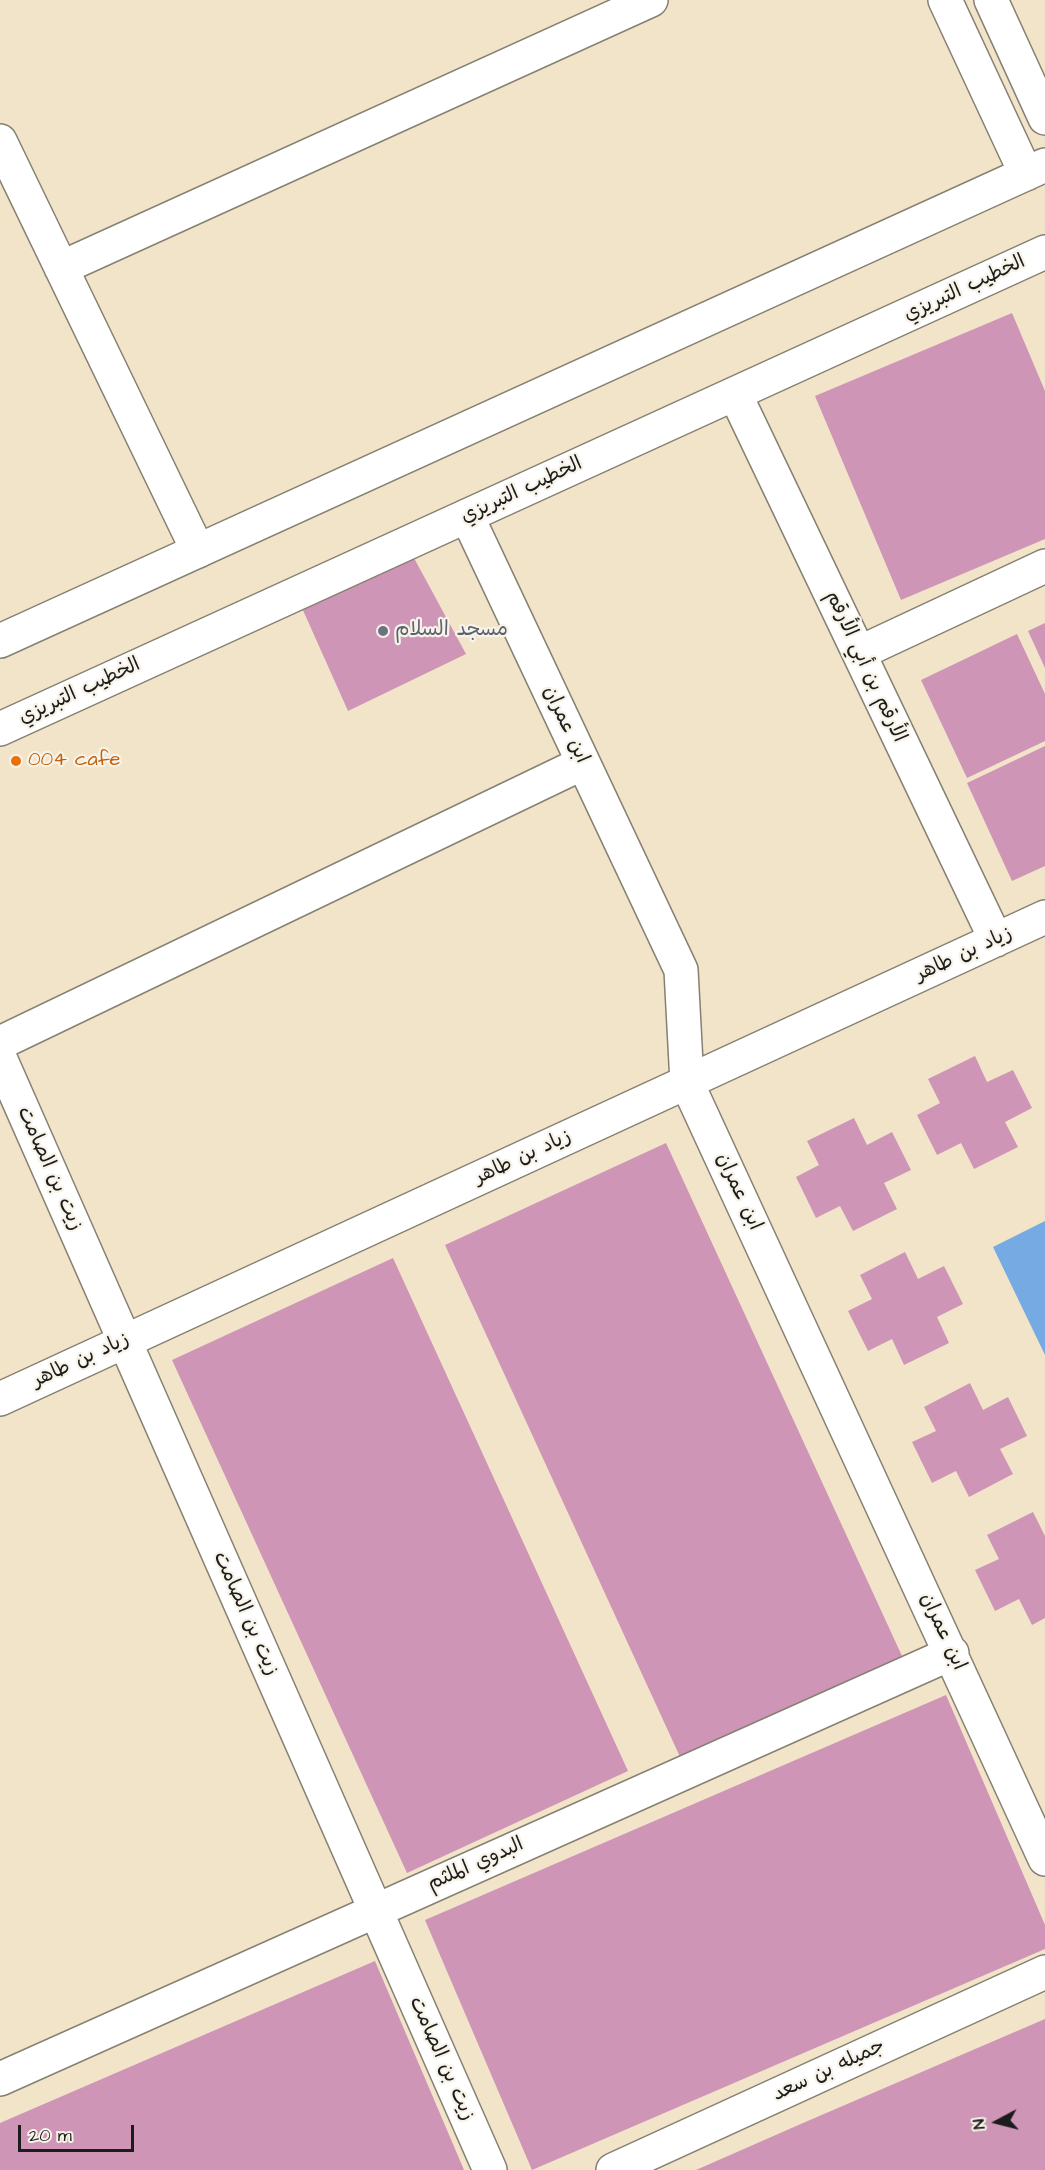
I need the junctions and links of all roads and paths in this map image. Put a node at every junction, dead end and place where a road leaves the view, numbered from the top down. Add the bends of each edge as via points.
1 (651, 0) edge
2 (945, 0) edge
3 (990, 0) edge
4 (1045, 118) edge
5 (0, 141) edge
6 (1035, 169) edge
7 (1045, 252) edge
8 (61, 268) junction
9 (735, 394) junction
10 (466, 516) junction
11 (198, 551) junction
12 (1045, 566) edge
13 (0, 641) edge
14 (859, 653) junction
15 (0, 729) edge
16 (583, 763) junction
17 (1045, 917) edge
18 (996, 940) junction
19 (0, 1043) edge
20 (0, 1058) edge
21 (687, 1083) junction
22 (125, 1341) junction
23 (0, 1399) edge
24 (952, 1653) junction
25 (1045, 1859) edge
26 (375, 1910) junction
27 (1045, 1972) edge
28 (0, 2079) edge
29 (490, 2170) edge
30 (613, 2170) edge

1 - 8 street
2 - 6 street
3 - 4 street
5 - 8 street
6 - 11 street
7 - 9 street, الخطيب التبريزي
8 - 11 street
9 - 10 street, الخطيب التبريزي
9 - 14 street, الأرقم بن أبي الأرقم
10 - 15 street, الخطيب التبريزي
10 - 16 street, ابن عمران
11 - 13 street
12 - 14 street
14 - 18 street, الأرقم بن أبي الأرقم
16 - 19 street
16 - 21 street, ابن عمران via 681,970
17 - 18 street, زياد بن طاهر
18 - 21 street, زياد بن طاهر
20 - 22 street, زيت بن الصامت
21 - 22 street, زياد بن طاهر
21 - 24 street, ابن عمران
22 - 23 street, زياد بن طاهر
22 - 26 street, زيت بن الصامت
24 - 25 street, ابن عمران
24 - 26 street, البدوي الملثم
26 - 28 street, البدوي الملثم
26 - 29 street, زيت بن الصامت
27 - 30 street, جميله بن سعد

